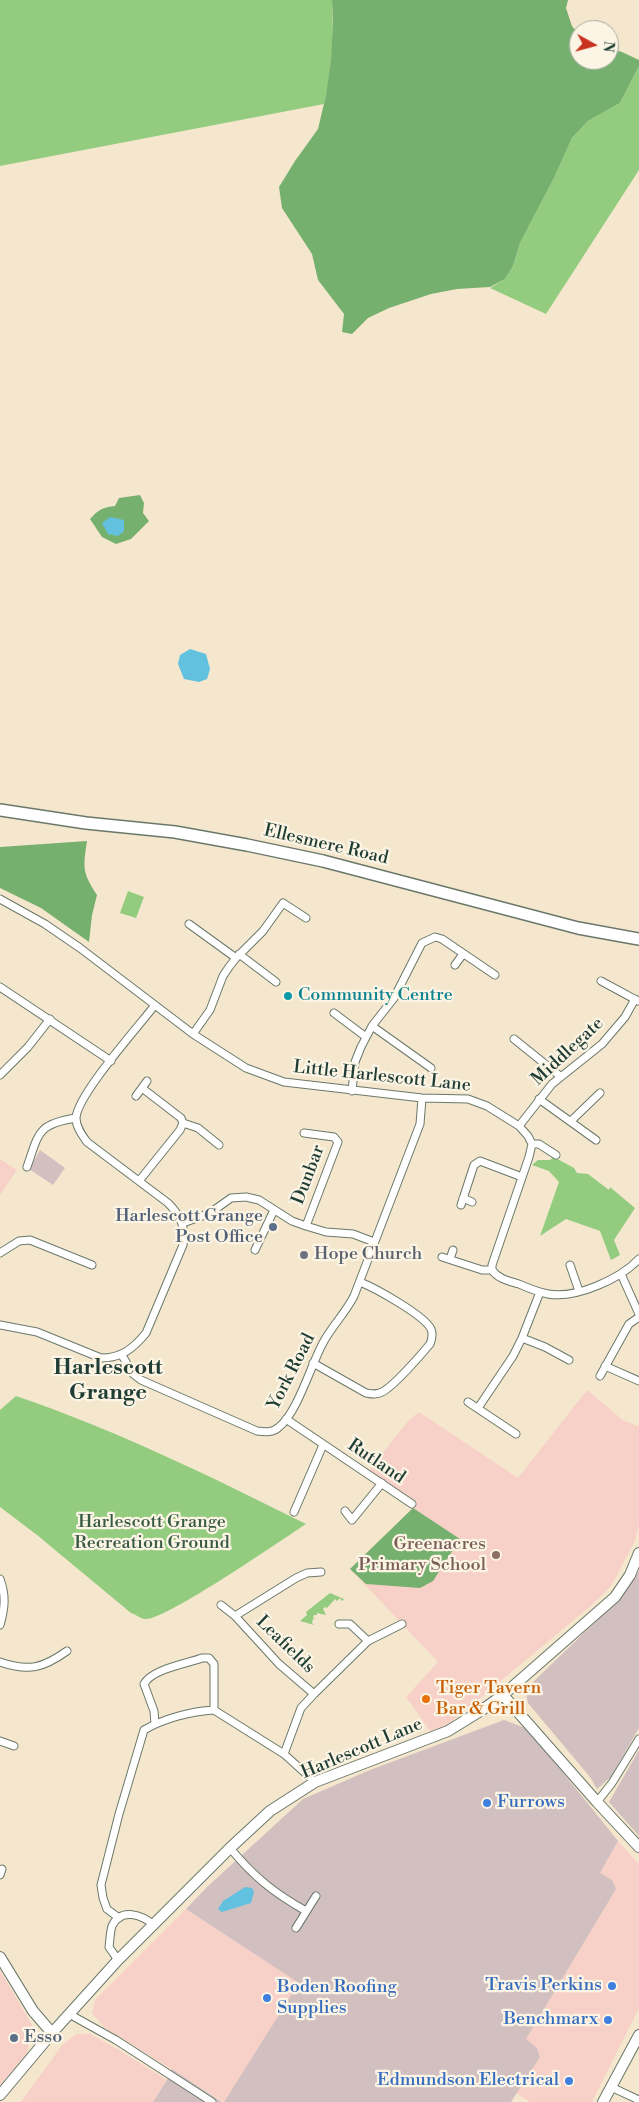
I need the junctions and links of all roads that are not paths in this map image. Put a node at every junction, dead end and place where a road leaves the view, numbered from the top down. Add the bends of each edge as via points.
1 (0, 810) edge
2 (0, 899) edge
3 (306, 918) dead end
4 (189, 924) dead end
5 (639, 939) edge
6 (463, 954) junction
7 (238, 956) junction
8 (455, 965) dead end
9 (495, 976) dead end
10 (601, 981) dead end
11 (276, 982) dead end
12 (0, 987) edge
13 (637, 1000) edge
14 (155, 1005) junction
15 (334, 1013) dead end
16 (50, 1018) junction
17 (372, 1026) junction
18 (192, 1034) junction
19 (366, 1037) junction
20 (514, 1039) dead end
21 (111, 1061) junction
22 (431, 1068) dead end
23 (0, 1075) edge
24 (560, 1076) junction
25 (147, 1081) dead end
26 (142, 1088) junction
27 (352, 1091) junction
28 (600, 1093) dead end
29 (136, 1096) dead end
30 (422, 1098) junction
31 (539, 1099) junction
32 (76, 1118) junction
33 (571, 1122) junction
34 (183, 1123) junction
35 (519, 1126) junction
36 (304, 1133) dead end
37 (596, 1140) dead end
38 (532, 1144) junction
39 (219, 1145) dead end
40 (556, 1155) dead end
41 (27, 1167) dead end
42 (522, 1177) junction
43 (139, 1181) junction
44 (472, 1202) dead end
45 (274, 1210) junction
46 (183, 1223) junction
47 (306, 1226) junction
48 (374, 1242) junction
49 (255, 1250) dead end
50 (453, 1250) dead end
51 (0, 1253) edge
52 (639, 1259) edge
53 (92, 1265) dead end
54 (570, 1265) dead end
55 (492, 1270) junction
56 (621, 1274) junction
57 (360, 1282) junction
58 (579, 1291) junction
59 (540, 1292) junction
60 (639, 1315) edge
61 (0, 1325) edge
62 (522, 1338) junction
63 (122, 1355) junction
64 (569, 1360) dead end
65 (313, 1363) junction
66 (605, 1366) junction
67 (600, 1376) dead end
68 (639, 1381) edge
69 (468, 1402) dead end
70 (478, 1408) junction
71 (286, 1419) junction
72 (516, 1434) dead end
73 (324, 1445) junction
74 (382, 1483) junction
75 (412, 1504) dead end
76 (294, 1512) dead end
77 (345, 1512) dead end
78 (639, 1553) edge
79 (321, 1572) dead end
80 (0, 1579) edge
81 (221, 1605) dead end
82 (235, 1616) junction
83 (339, 1624) dead end
84 (402, 1624) dead end
85 (0, 1626) edge
86 (368, 1641) junction
87 (68, 1651) dead end
88 (0, 1662) edge
89 (314, 1694) junction
90 (503, 1695) junction
91 (214, 1710) junction
92 (155, 1724) junction
93 (639, 1739) edge
94 (0, 1741) edge
95 (14, 1746) dead end
96 (284, 1754) junction
97 (315, 1782) junction
98 (597, 1802) junction
99 (639, 1847) edge
100 (230, 1848) junction
101 (316, 1896) dead end
102 (306, 1911) junction
103 (119, 1918) junction
104 (154, 1925) junction
105 (296, 1928) dead end
106 (0, 1957) edge
107 (118, 1960) junction
108 (69, 2014) junction
109 (52, 2033) junction
110 (639, 2035) edge
111 (611, 2087) junction
112 (0, 2095) edge
113 (639, 2100) edge
114 (212, 2102) edge
115 (603, 2102) edge

1 - 5 main road, Ellesmere Road via 175,832 247,845 323,861 578,928
2 - 14 street, Little Harlescott Lane via 45,924
3 - 7 street via 283,903 254,942
4 - 7 street
6 - 8 street
6 - 9 street
6 - 17 street via 435,937 422,942 394,998
7 - 11 street
7 - 18 street via 223,976 210,1010
10 - 13 street, Middlegate
12 - 16 street
13 - 24 street, Middlegate via 602,1044
14 - 18 street, Little Harlescott Lane
14 - 21 street
15 - 19 street
16 - 21 street
16 - 23 street via 28,1047
17 - 19 street
17 - 22 street
18 - 27 street, Little Harlescott Lane via 225,1056 263,1075 284,1082
19 - 27 street via 355,1062
20 - 24 street
21 - 32 street via 83,1098
24 - 31 street, Middlegate
25 - 26 street
26 - 29 street
26 - 34 street via 181,1118
27 - 30 street, Little Harlescott Lane
28 - 33 street
30 - 35 street, Little Harlescott Lane via 468,1099 488,1106
30 - 48 street, York Road via 420,1124
31 - 33 street
31 - 35 street, Middlegate
32 - 41 street via 43,1128
32 - 43 street via 87,1142
33 - 37 street
34 - 39 street via 198,1128
34 - 43 street
35 - 38 street, Little Harlescott Lane
36 - 47 street, Dunbar via 334,1137 338,1142
38 - 40 street via 539,1144
38 - 42 street
42 - 44 street via 480,1161 474,1165 462,1201
42 - 55 street
43 - 46 street via 172,1207
45 - 46 street via 259,1200 231,1198 210,1213
45 - 47 street
45 - 49 street
46 - 63 street via 183,1246 152,1320 139,1342
47 - 48 street via 326,1232 353,1234
48 - 57 street, York Road
50 - 55 street via 446,1258 482,1270
51 - 53 street via 19,1241 30,1240
52 - 56 street
54 - 58 street
55 - 59 street via 499,1277
56 - 58 street
56 - 60 street
57 - 65 street, York Road
57 - 65 street via 387,1295 431,1328 430,1344 397,1380 375,1395
58 - 59 street
59 - 62 street
60 - 66 street via 629,1324
61 - 63 street via 37,1332 101,1358
62 - 64 street via 546,1346
62 - 70 street
63 - 71 street, York Road via 132,1374 142,1380 257,1432 272,1432
65 - 71 street, York Road
66 - 67 street
66 - 68 street
69 - 70 street
70 - 72 street
71 - 73 street, Rutland
73 - 74 street, Rutland
73 - 76 street, Rutland
74 - 75 street, Rutland
74 - 77 street via 355,1523
78 - 90 street, Harlescott Lane via 630,1575 614,1597
79 - 82 street, Leafields via 296,1578
80 - 85 street via 5,1598
81 - 82 street, Leafields
82 - 89 street, Leafields via 279,1664
83 - 86 street via 350,1620
84 - 86 street
86 - 89 street
87 - 88 street via 38,1667 13,1667
89 - 96 street via 301,1708
90 - 97 street, Harlescott Lane via 448,1731
90 - 98 street
91 - 92 street
91 - 92 street via 214,1664 209,1658 202,1658 148,1678 144,1684
91 - 96 street
92 - 103 street via 144,1730 102,1885 107,1909
93 - 98 street
94 - 95 street
96 - 97 street
97 - 100 street, Harlescott Lane via 270,1811
98 - 99 street
100 - 102 street via 276,1894
100 - 104 street, Harlescott Lane
101 - 102 street
102 - 105 street
103 - 104 street via 131,1914 144,1916
103 - 107 street via 112,1927 109,1947
104 - 107 street, Harlescott Lane
106 - 109 street via 33,2011
107 - 108 street, Harlescott Lane
108 - 109 street, Harlescott Lane
108 - 114 street
109 - 112 street, Harlescott Lane
110 - 111 street
111 - 113 street
111 - 115 street

